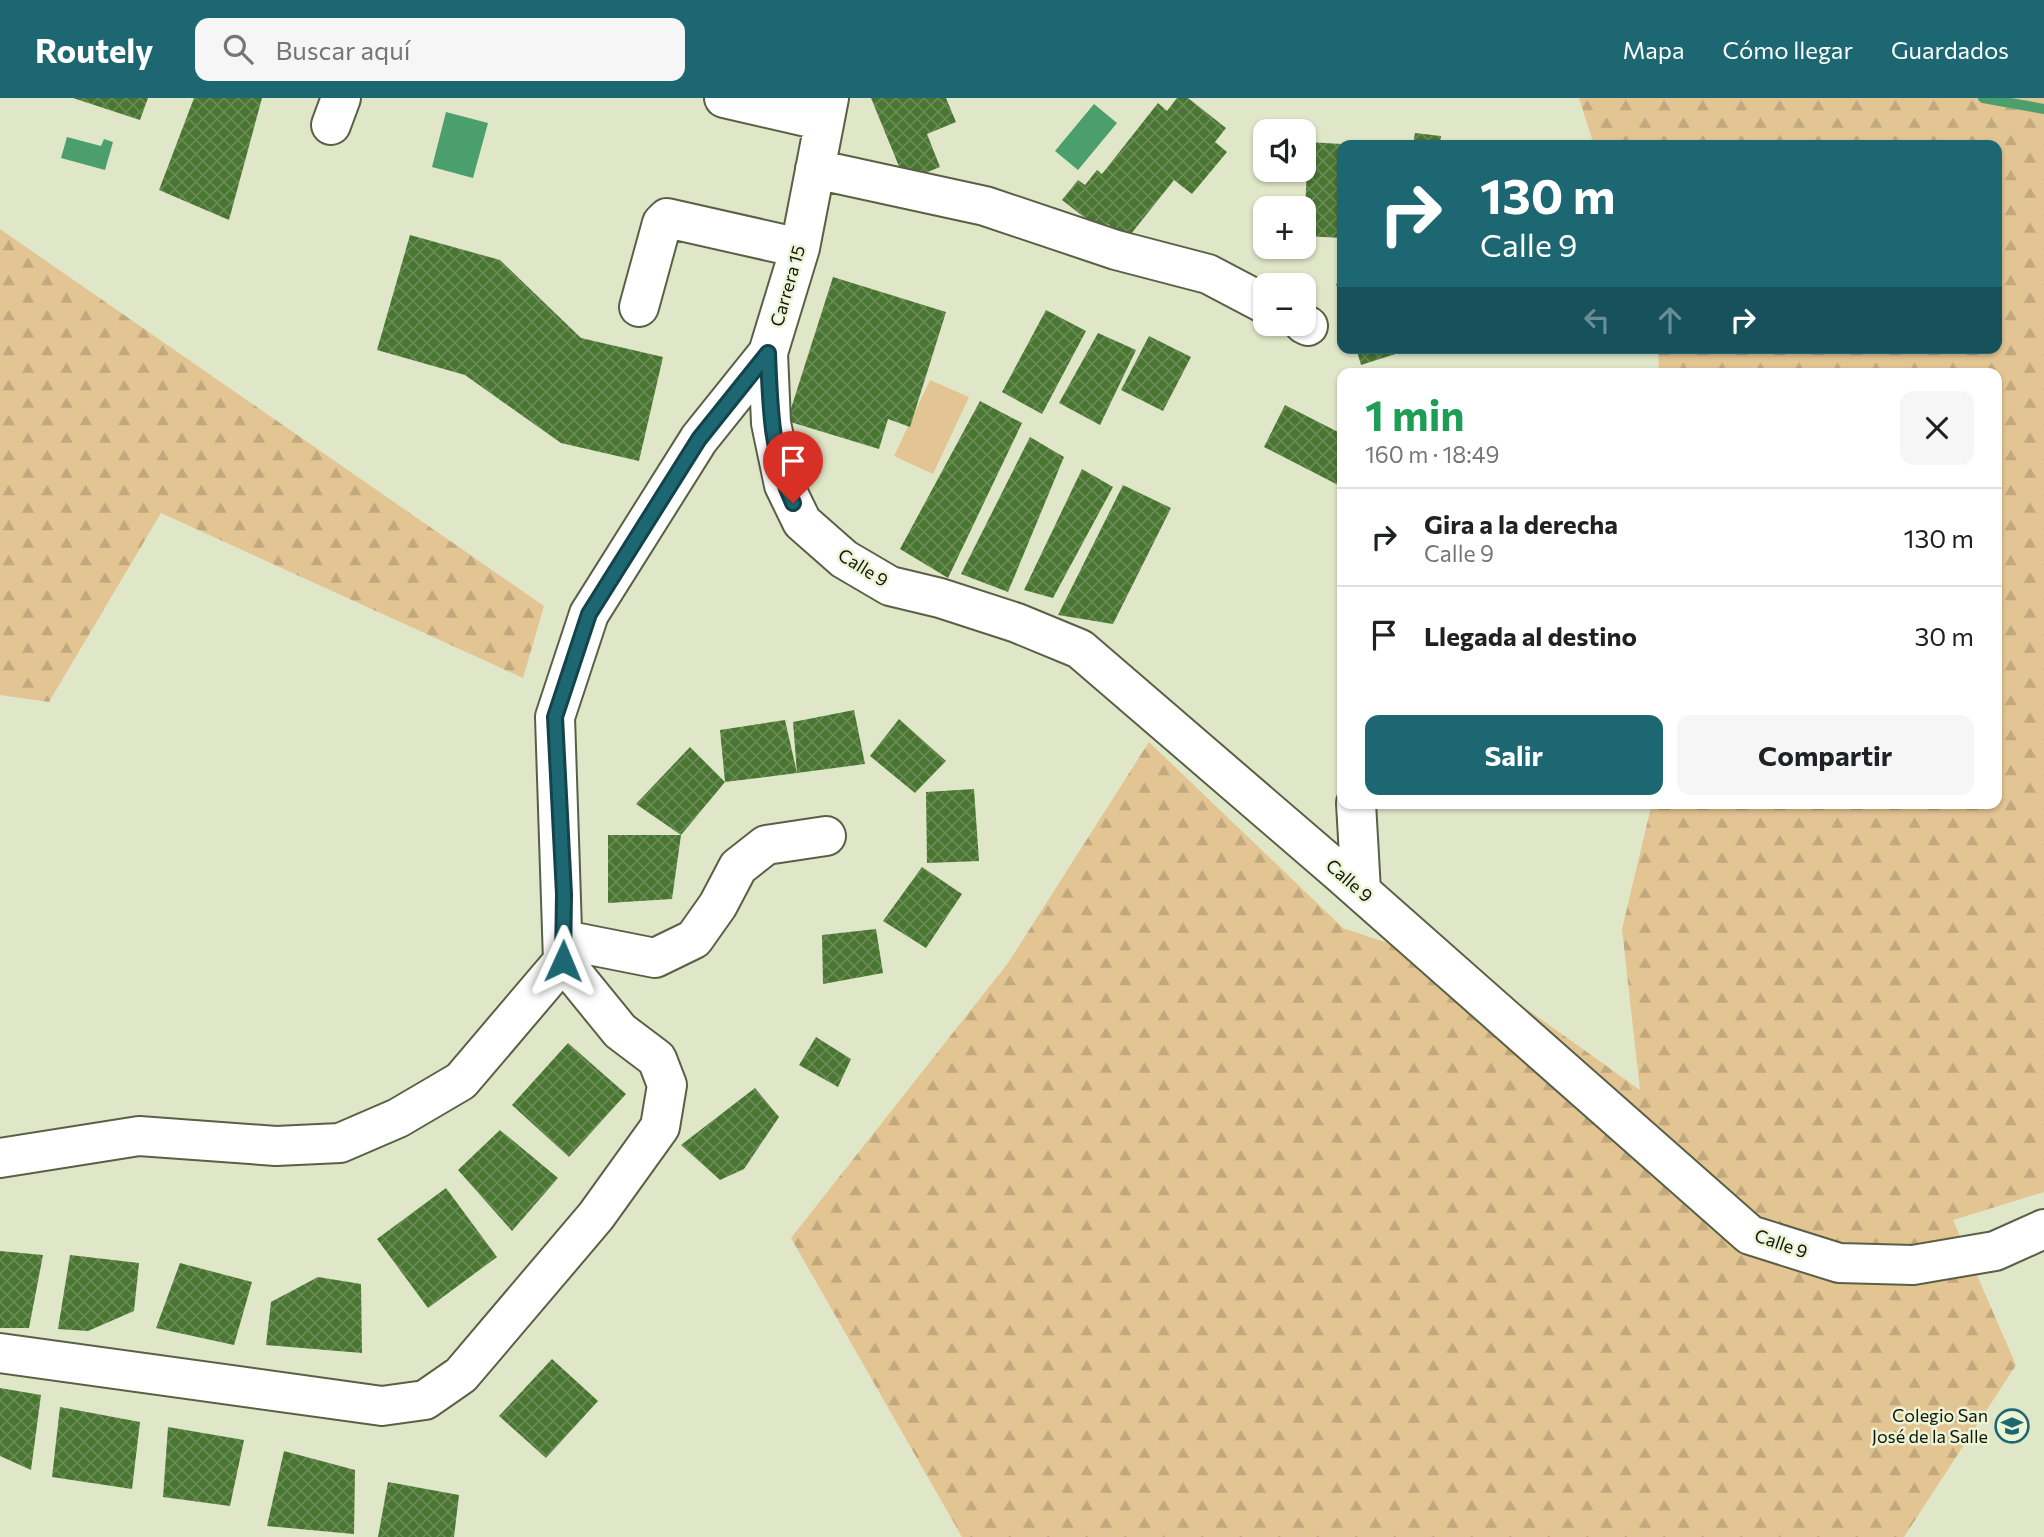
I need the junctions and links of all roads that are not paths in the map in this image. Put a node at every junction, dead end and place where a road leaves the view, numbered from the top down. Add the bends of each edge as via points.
1 (724, 98) edge
2 (827, 110) edge
3 (815, 169) junction
4 (800, 248) junction
5 (1253, 297) edge
6 (639, 307) dead end
7 (768, 353) junction
8 (1356, 809) edge
9 (826, 836) dead end
10 (1361, 891) junction
11 (564, 950) junction
12 (0, 1158) edge
13 (2044, 1229) edge
14 (0, 1353) edge

1 - 2 street
2 - 3 street, Carrera 15
3 - 4 street, Carrera 15
3 - 5 street via 985,206 1116,250 1208,274
4 - 6 street via 667,218
4 - 7 street, Carrera 15
7 - 10 street, Calle 9 via 771,423 784,485 802,522 844,559 890,586 1017,623 1080,649
7 - 11 street, Carrera 15 via 699,439 589,614 555,717
8 - 10 street
9 - 11 street via 766,845 738,867 694,939 654,958
10 - 13 street, Calle 9 via 1749,1234 1839,1263 1913,1265 1995,1251
11 - 12 street via 461,1081 398,1118 340,1143 276,1146 139,1136
11 - 14 street via 620,1031 657,1059 667,1085 660,1127 587,1227 461,1375 425,1399 382,1406

